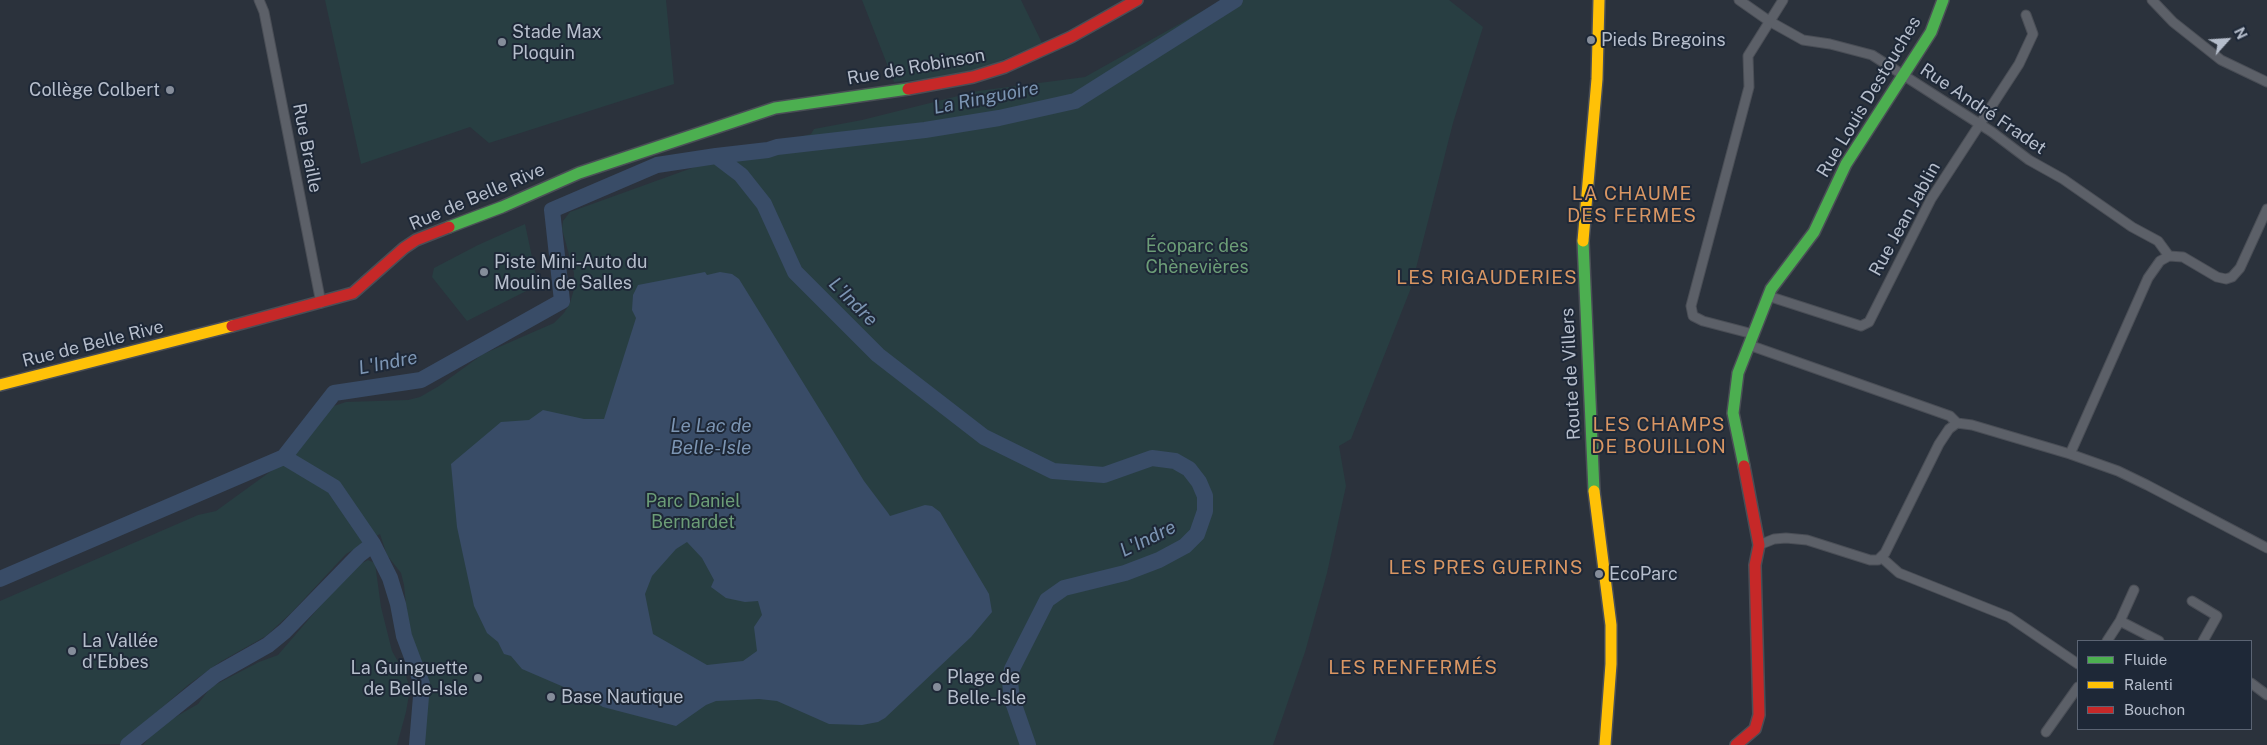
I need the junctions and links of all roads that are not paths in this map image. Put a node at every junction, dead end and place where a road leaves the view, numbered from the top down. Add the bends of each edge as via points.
1 (259, 0) edge
2 (1137, 0) edge
3 (1599, 0) edge
4 (1739, 0) edge
5 (1783, 0) edge
6 (1943, 0) edge
7 (2152, 0) edge
8 (2026, 16) dead end
9 (1770, 21) junction
10 (1904, 76) junction
11 (2267, 82) edge
12 (775, 108) joint
13 (1980, 125) junction
14 (2267, 210) edge
15 (2169, 256) junction
16 (1768, 296) junction
17 (321, 303) junction
18 (1751, 339) junction
19 (0, 385) edge
20 (1957, 423) junction
21 (2070, 454) junction
22 (1759, 545) junction
23 (2267, 548) edge
24 (1881, 557) junction
25 (2134, 590) dead end
26 (2192, 601) dead end
27 (2120, 621) junction
28 (2108, 640) edge
29 (2157, 640) edge
30 (2204, 640) edge
31 (2077, 663) edge
32 (2252, 684) edge
33 (2077, 688) edge
34 (2267, 695) edge
35 (2046, 732) dead end
36 (1605, 745) edge
37 (1736, 745) edge

1 - 17 street, Rue Braille
2 - 12 street, Rue de Robinson via 1038,54 973,77
3 - 36 street, Route de Villers via 1597,79 1583,245 1594,494 1611,625
4 - 9 street, Rue André Fradet
5 - 9 street
6 - 10 street, Rue Louis Destouches via 1931,32
7 - 11 street via 2173,22 2221,60
8 - 13 street, Rue Jean Jablin via 2033,34 2019,64
9 - 10 street, Rue André Fradet via 1803,40 1872,55
9 - 18 street via 1748,56 1749,87 1691,306 1693,316
10 - 13 street, Rue André Fradet
10 - 16 street, Rue Louis Destouches via 1846,164 1814,232
12 - 17 street, Rue de Belle Rive via 579,173 416,240 353,293
13 - 15 street, Rue André Fradet via 2029,160 2158,241
13 - 16 street, Rue Jean Jablin via 1931,199 1869,322 1861,326
14 - 15 street via 2240,268 2232,277 2217,277 2183,257
15 - 21 street via 2160,261 2148,278
16 - 18 street, Rue Louis Destouches
17 - 19 street, Rue de Belle Rive
18 - 20 street via 1950,416
18 - 22 street, Rue Louis Destouches via 1738,374 1733,413
20 - 21 street
20 - 24 street via 1949,429 1928,463
21 - 23 street via 2163,492
22 - 24 street via 1774,539 1807,540 1870,560
22 - 37 street via 1755,565 1759,715 1755,729
24 - 31 street via 1899,572 2009,617
25 - 27 street
26 - 30 street via 2217,616
27 - 28 street
27 - 29 street
32 - 34 street
33 - 35 street

